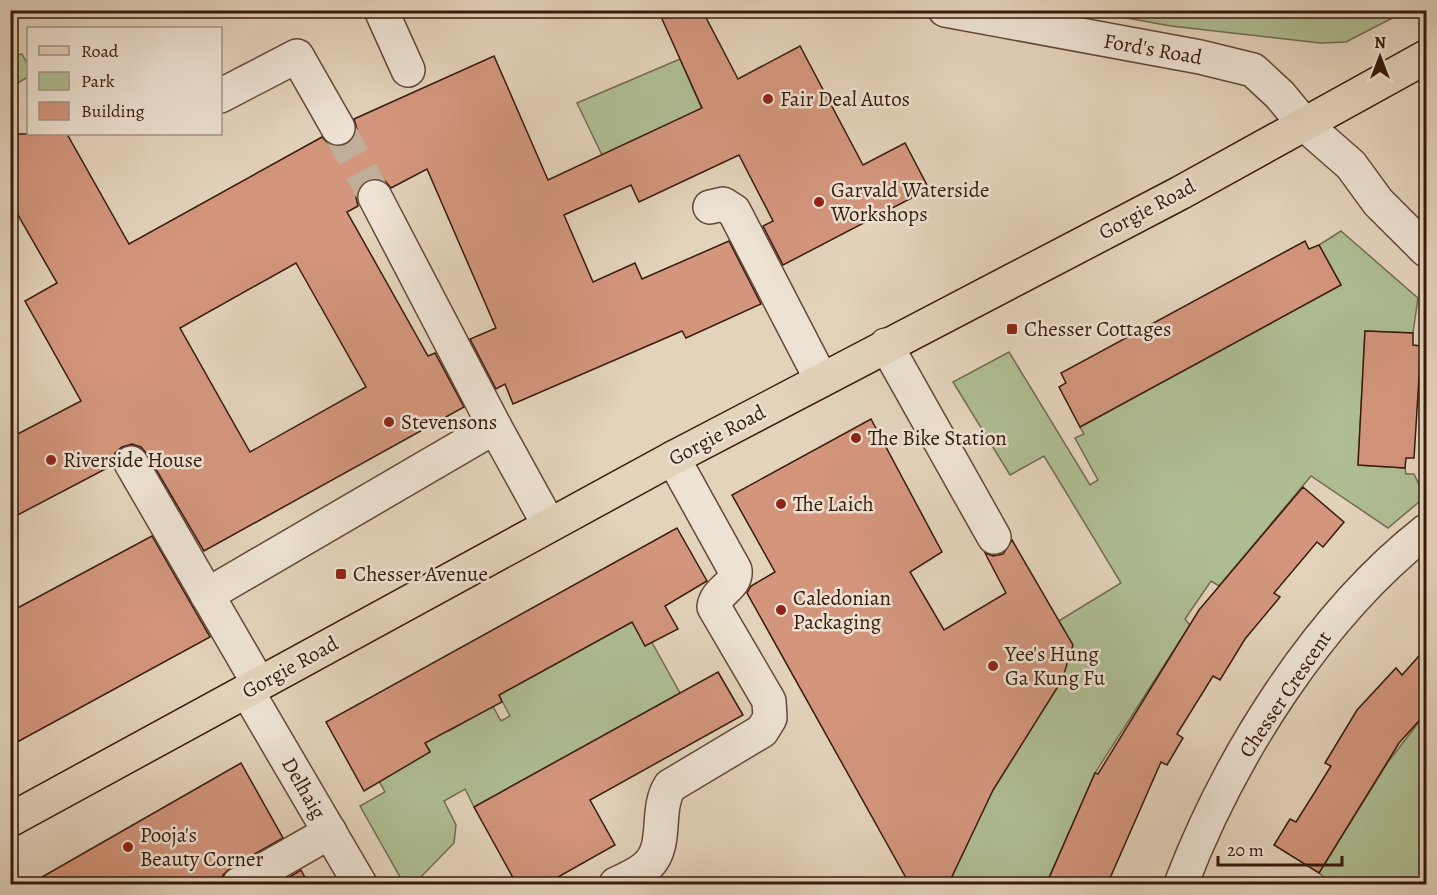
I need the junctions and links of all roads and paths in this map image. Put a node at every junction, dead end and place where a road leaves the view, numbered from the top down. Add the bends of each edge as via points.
1 (945, 10) edge
2 (386, 21) edge
3 (1426, 57) edge
4 (408, 70) dead end
5 (222, 95) edge
6 (1303, 123) junction
7 (338, 128) tunnel mouth
8 (375, 197) tunnel mouth
9 (710, 207) dead end
10 (1426, 250) edge
11 (886, 345) junction
12 (821, 380) junction
13 (495, 427) junction
14 (673, 458) junction
15 (131, 463) dead end
16 (549, 525) junction
17 (1426, 531) edge
18 (994, 537) dead end
19 (207, 595) junction
20 (253, 688) junction
21 (10, 820) edge
22 (330, 832) junction
23 (239, 885) edge
24 (360, 885) edge
25 (616, 885) edge
26 (1181, 885) edge

1 - 6 street, Ford's Road via 1245,67 1259,74
2 - 4 street
3 - 6 main road, Gorgie Road
5 - 7 street via 297,56
6 - 10 street, Ford's Road via 1351,165 1378,202
6 - 11 main road, Gorgie Road via 1180,193
8 - 13 street
9 - 12 street via 723,204 734,211
11 - 12 main road, Gorgie Road
11 - 18 street
12 - 14 main road, Gorgie Road
13 - 16 street
13 - 19 street via 361,515
14 - 16 main road, Gorgie Road
14 - 25 street via 735,570 734,582 718,596 714,607 769,701 771,713 762,731 670,786 662,801 657,852 649,864
15 - 19 street, Delhaig
16 - 20 main road, Gorgie Road
17 - 26 street, Chesser Crescent via 1361,589 1323,634 1242,758 1215,806
19 - 20 street, Delhaig
20 - 21 main road, Gorgie Road
20 - 22 street, Delhaig
22 - 23 street
22 - 24 street, Delhaig

